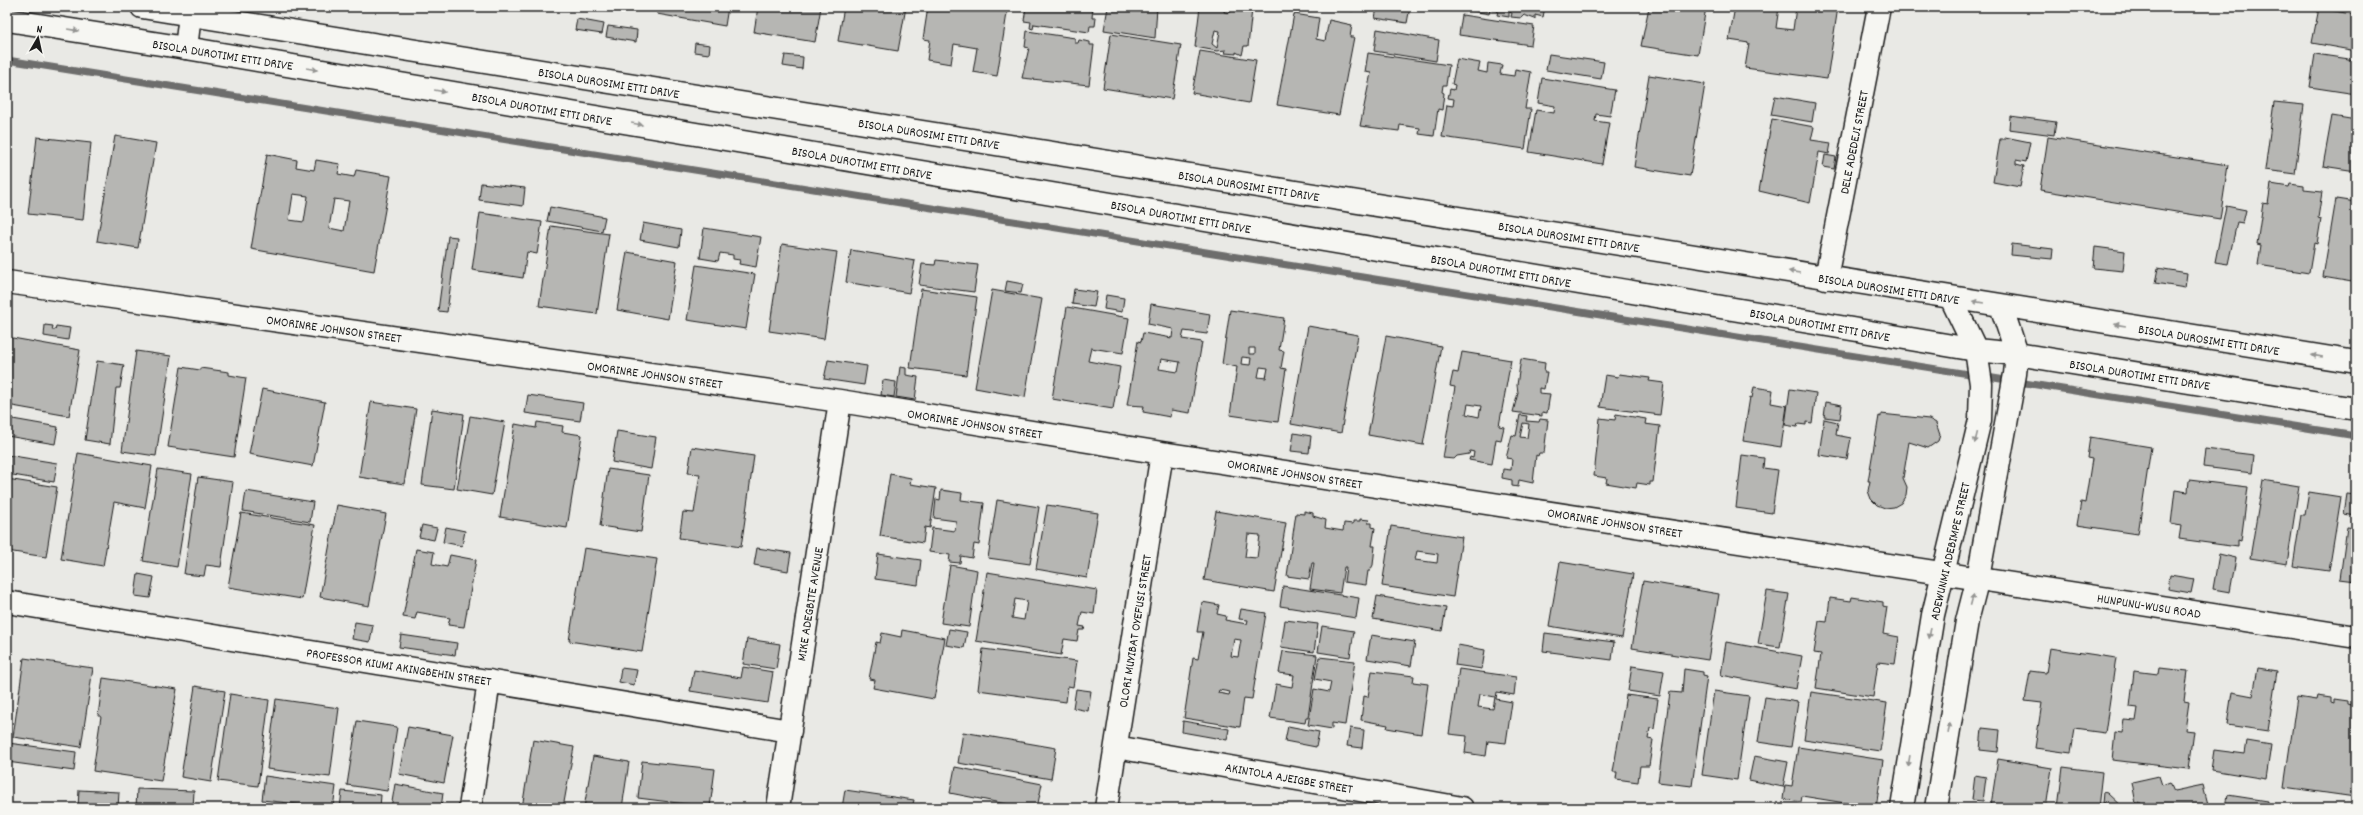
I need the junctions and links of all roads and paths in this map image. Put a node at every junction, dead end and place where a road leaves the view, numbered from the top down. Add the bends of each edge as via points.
1 (142, 7) edge
2 (1879, 7) edge
3 (190, 11) edge
4 (7, 20) edge
5 (186, 48) junction
6 (1826, 278) junction
7 (7, 282) edge
8 (1951, 298) junction
9 (2001, 306) junction
10 (2356, 362) edge
11 (1978, 367) junction
12 (2015, 373) junction
13 (840, 401) junction
14 (2356, 409) edge
15 (1162, 453) junction
16 (1942, 572) junction
17 (1978, 578) junction
18 (7, 602) edge
19 (2356, 637) edge
20 (489, 681) junction
21 (790, 731) junction
22 (1116, 747) junction
23 (470, 808) edge
24 (778, 808) edge
25 (1106, 808) edge
26 (1462, 808) edge
27 (1902, 808) edge
28 (1936, 808) edge

1 - 3 main road, BISOLA DUROSIMI ETTI DRIVE
2 - 6 main road, DELE ADEDEJI STREET
3 - 5 main road
6 -> 3 main road, BISOLA DUROSIMI ETTI DRIVE
4 -> 5 main road, BISOLA DUROTIMI ETTI DRIVE
5 -> 11 main road, BISOLA DUROTIMI ETTI DRIVE
6 - 8 main road, BISOLA DUROSIMI ETTI DRIVE
7 - 13 main road, OMORINRE JOHNSON STREET
9 -> 8 main road, BISOLA DUROSIMI ETTI DRIVE
8 - 11 main road, ADEWUNMI ADEBIMPE STREET
10 -> 9 main road, BISOLA DUROSIMI ETTI DRIVE
9 - 12 main road
11 - 12 main road, BISOLA DUROTIMI ETTI DRIVE
11 -> 16 main road, ADEWUNMI ADEBIMPE STREET via 1980,420
12 - 14 main road, BISOLA DUROTIMI ETTI DRIVE
12 - 17 main road
13 - 15 main road, OMORINRE JOHNSON STREET
13 - 21 main road, MIKE ADEGBITE AVENUE
15 - 16 main road, OMORINRE JOHNSON STREET
15 - 22 main road, OLORI MUYIBAT OYEFUSI STREET
16 - 17 main road, HUNPUNU-WUSU ROAD
16 -> 27 main road, ADEWUNMI ADEBIMPE STREET
17 - 19 main road, HUNPUNU-WUSU ROAD
28 -> 17 main road via 1966,621
18 - 20 main road, PROFESSOR KIUMI AKINGBEHIN STREET
20 - 21 main road, PROFESSOR KIUMI AKINGBEHIN STREET
20 - 23 main road
21 - 24 main road, MIKE ADEGBITE AVENUE
22 - 25 main road, OLORI MUYIBAT OYEFUSI STREET
22 - 26 main road, AKINTOLA AJEIGBE STREET

